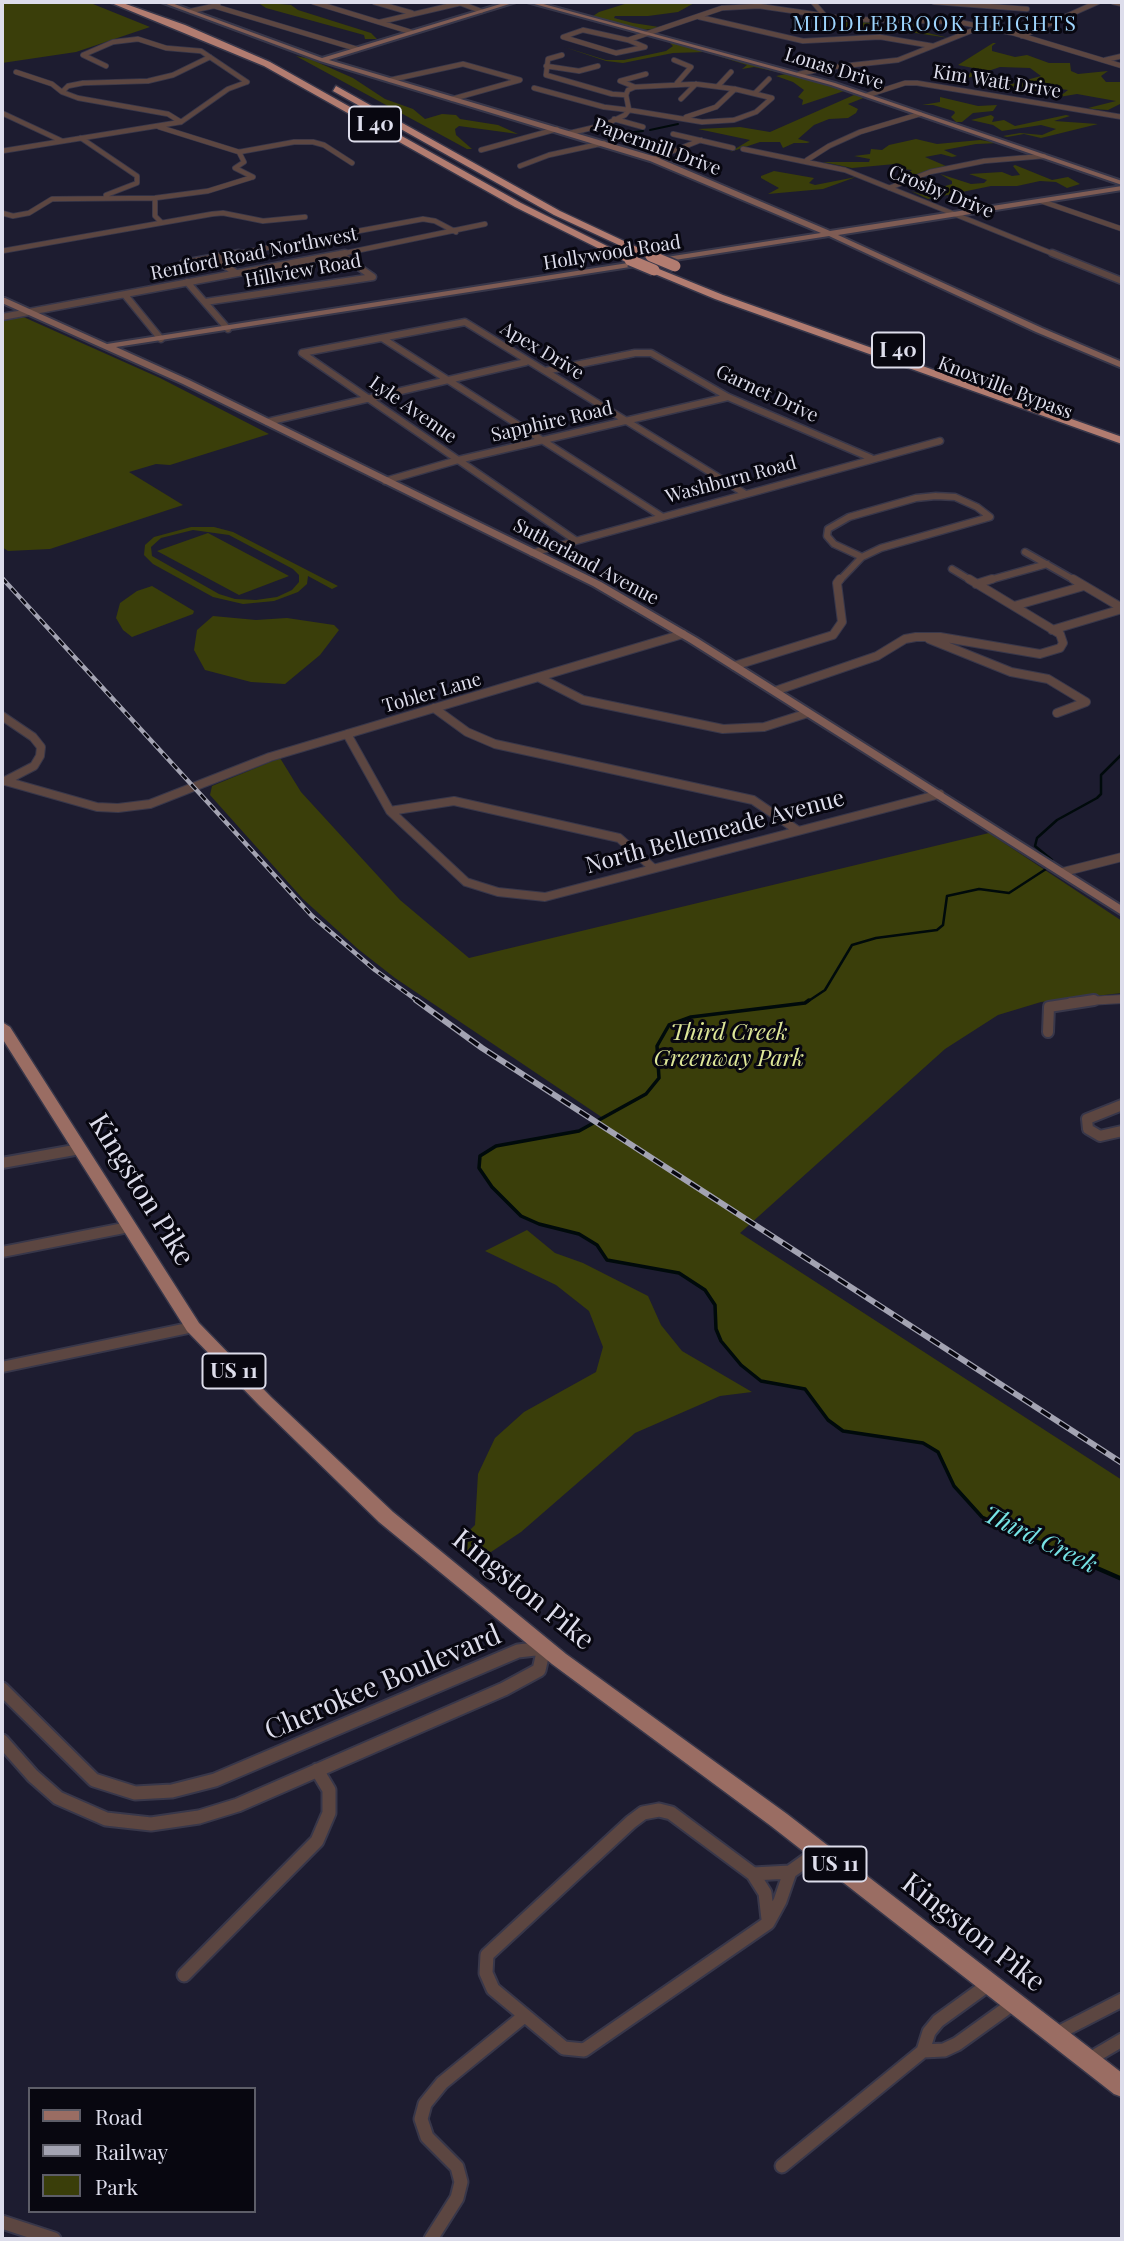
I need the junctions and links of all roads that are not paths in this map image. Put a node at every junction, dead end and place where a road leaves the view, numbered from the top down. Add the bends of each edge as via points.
1 (113, 2) edge
2 (138, 2) edge
3 (164, 2) edge
4 (229, 2) edge
5 (313, 2) edge
6 (374, 2) edge
7 (459, 2) edge
8 (513, 2) edge
9 (530, 2) edge
10 (813, 2) edge
11 (933, 2) edge
12 (1098, 2) edge
13 (1113, 2) edge
14 (990, 4) edge
15 (1122, 4) edge
16 (214, 6) junction
17 (1027, 9) dead end
18 (191, 11) junction
19 (481, 11) junction
20 (416, 14) junction
21 (825, 16) junction
22 (698, 17) junction
23 (935, 20) junction
24 (380, 23) junction
25 (981, 26) junction
26 (411, 32) junction
27 (648, 34) junction
28 (1021, 36) junction
29 (628, 40) junction
30 (933, 46) junction
31 (356, 49) junction
32 (562, 55) dead end
33 (1122, 56) edge
34 (211, 58) junction
35 (322, 60) junction
36 (674, 60) dead end
37 (1104, 61) junction
38 (547, 65) junction
39 (106, 66) dead end
40 (598, 66) dead end
41 (1122, 66) edge
42 (295, 67) dead end
43 (16, 72) dead end
44 (731, 72) dead end
45 (646, 74) dead end
46 (799, 74) junction
47 (769, 79) dead end
48 (390, 80) junction
49 (677, 83) junction
50 (696, 84) junction
51 (329, 85) dead end
52 (718, 86) junction
53 (635, 87) junction
54 (534, 88) dead end
55 (735, 89) junction
56 (62, 92) junction
57 (755, 93) junction
58 (626, 95) junction
59 (869, 95) junction
60 (452, 99) junction
61 (681, 99) dead end
62 (629, 107) junction
63 (622, 110) junction
64 (2, 113) edge
65 (920, 114) junction
66 (1122, 117) edge
67 (613, 119) junction
68 (683, 119) junction
69 (181, 122) junction
70 (159, 127) junction
71 (643, 127) dead end
72 (557, 130) junction
73 (573, 133) junction
74 (673, 134) dead end
75 (81, 138) junction
76 (701, 140) junction
77 (62, 141) junction
78 (604, 143) junction
79 (733, 148) dead end
80 (743, 149) dead end
81 (481, 150) dead end
82 (2, 151) edge
83 (239, 152) junction
84 (1044, 156) junction
85 (653, 159) junction
86 (807, 160) junction
87 (352, 163) dead end
88 (520, 166) dead end
89 (1122, 186) edge
90 (889, 188) junction
91 (155, 198) junction
92 (89, 199) junction
93 (1041, 201) junction
94 (2, 213) edge
95 (954, 215) junction
96 (305, 217) dead end
97 (161, 222) junction
98 (485, 223) dead end
99 (1122, 229) edge
100 (456, 232) junction
101 (833, 235) junction
102 (2, 251) edge
103 (340, 254) junction
104 (214, 258) junction
105 (183, 263) dead end
106 (236, 273) junction
107 (1122, 280) edge
108 (187, 282) junction
109 (125, 295) junction
110 (719, 297) junction
111 (2, 300) edge
112 (205, 302) junction
113 (29, 312) junction
114 (2, 317) edge
115 (228, 328) junction
116 (382, 338) junction
117 (161, 339) junction
118 (107, 346) junction
119 (302, 353) joint
120 (526, 362) junction
121 (1122, 365) edge
122 (545, 371) junction
123 (445, 379) junction
124 (366, 397) junction
125 (728, 397) junction
126 (626, 421) junction
127 (267, 422) junction
128 (1122, 431) edge
129 (543, 440) junction
130 (940, 441) dead end
131 (1122, 441) edge
132 (1122, 451) edge
133 (872, 459) junction
134 (458, 460) junction
135 (385, 481) junction
136 (744, 493) junction
137 (661, 516) junction
138 (575, 540) junction
139 (1025, 552) dead end
140 (532, 553) junction
141 (862, 557) junction
142 (1047, 564) junction
143 (952, 569) dead end
144 (976, 584) junction
145 (1084, 586) junction
146 (1014, 606) junction
147 (1122, 609) edge
148 (1052, 630) junction
149 (683, 634) junction
150 (925, 637) junction
151 (736, 668) junction
152 (540, 678) junction
153 (775, 691) junction
154 (434, 708) junction
155 (808, 713) junction
156 (1057, 713) dead end
157 (2, 716) edge
158 (347, 734) junction
159 (3, 782) edge
160 (940, 794) junction
161 (390, 811) junction
162 (797, 830) junction
163 (1122, 857) edge
164 (653, 868) junction
165 (1063, 872) junction
166 (1122, 911) edge
167 (1121, 1001) edge
168 (2, 1027) edge
169 (1048, 1032) dead end
170 (1122, 1105) edge
171 (1122, 1131) edge
172 (80, 1149) junction
173 (2, 1163) edge
174 (129, 1227) junction
175 (2, 1252) edge
176 (193, 1327) junction
177 (2, 1367) edge
178 (544, 1648) junction
179 (2, 1689) edge
180 (2, 1741) edge
181 (317, 1770) junction
182 (818, 1852) junction
183 (790, 1872) junction
184 (753, 1874) junction
185 (768, 1923) junction
186 (184, 1975) dead end
187 (989, 1983) junction
188 (1122, 2000) edge
189 (1014, 2003) junction
190 (523, 2017) junction
191 (1055, 2034) junction
192 (1122, 2040) edge
193 (923, 2051) junction
194 (1088, 2060) junction
195 (1122, 2087) edge
196 (782, 2166) dead end
197 (2, 2222) edge
198 (54, 2239) edge
199 (431, 2239) edge

1 - 110 highway, I 40, bridge via 267,64 518,205
2 - 42 highway via 198,23
3 - 18 street, Papermill Drive
4 - 16 street
5 - 24 street
6 - 20 street
7 - 19 street
7 - 20 street
8 - 19 street
9 - 27 street, Lonas Drive
10 - 21 street
11 - 14 street
11 - 23 street
12 - 28 street
13 - 15 street
14 - 17 street
16 - 18 street
16 - 31 street
18 - 35 street, Papermill Drive
19 - 26 street
20 - 24 street
21 - 22 street via 747,5
21 - 23 street
22 - 27 street
22 - 30 street via 803,41 890,38
23 - 25 street
24 - 26 street
25 - 28 street
25 - 30 street
26 - 31 street
27 - 29 street
27 - 46 street, Lonas Drive
28 - 37 street
29 - 29 street via 645,47 616,53 563,37 583,30
30 - 46 street via 889,62
31 - 35 street
32 - 38 street via 548,59
33 - 37 street
34 - 39 street via 192,48 166,48 135,39 113,42 83,55
34 - 56 street via 148,81 83,83
34 - 69 street via 247,82 228,89
35 - 48 street, Papermill Drive
36 - 49 street via 691,67
37 - 41 street
38 - 40 street via 579,71
38 - 58 street via 549,77
43 - 56 street
44 - 52 street
45 - 53 street via 620,81
46 - 59 street, Lonas Drive
47 - 57 street
48 - 60 street, Papermill Drive
48 - 60 street via 463,64 520,80
49 - 50 street
49 - 53 street
50 - 52 street
50 - 61 street
51 - 128 highway, I 40, bridge via 557,213 651,256
52 - 55 street
53 - 58 street
54 - 63 street
55 - 57 street
55 - 68 street via 716,107
56 - 69 street via 168,114
57 - 68 street via 772,98 745,116 721,122
58 - 62 street
59 - 65 street, Lonas Drive
59 - 66 street, Kim Watt Drive via 917,83
60 - 72 street, Papermill Drive
62 - 63 street
62 - 67 street
62 - 68 street
63 - 67 street
64 - 77 street
65 - 84 street, Lonas Drive
65 - 86 street via 860,132
67 - 71 street
67 - 73 street
69 - 70 street
70 - 75 street
70 - 83 street
72 - 73 street, Papermill Drive
72 - 81 street
73 - 78 street, Papermill Drive
74 - 76 street
75 - 77 street
75 - 92 street via 137,176 137,183 124,190
76 - 79 street
76 - 85 street
77 - 82 street
78 - 85 street, Papermill Drive
78 - 88 street
80 - 86 street, Crosby Drive
83 - 87 street via 313,142
83 - 91 street via 244,162 234,169 253,177 208,191
84 - 89 street, Lonas Drive
84 - 90 street via 944,169
85 - 101 street, Papermill Drive
86 - 90 street, Crosby Drive
89 - 93 street, Hollywood Road
90 - 95 street, Crosby Drive
91 - 92 street
91 - 97 street via 155,216
92 - 94 street via 52,199 29,213
93 - 95 street, Hollywood Road
93 - 99 street
95 - 101 street, Hollywood Road
95 - 107 street, Crosby Drive
96 - 97 street via 263,222 223,213
97 - 102 street
98 - 100 street, Renford Road Northwest
100 - 103 street, Renford Road Northwest
100 - 104 street via 423,219
101 - 115 street, Hollywood Road
101 - 121 street, Papermill Drive
103 - 106 street, Renford Road Northwest
103 - 112 street, Hillview Road via 373,277
104 - 105 street
104 - 106 street
106 - 108 street, Renford Road Northwest
108 - 109 street, Renford Road Northwest
108 - 112 street
109 - 113 street, Renford Road Northwest
109 - 117 street
110 - 131 highway, I 40
110 - 132 highway, Knoxville Bypass
111 - 113 street, Sutherland Avenue
112 - 115 street
113 - 114 street, Renford Road Northwest
113 - 118 street, Sutherland Avenue
115 - 117 street, Hollywood Road
116 - 119 street, Apex Drive
116 - 120 street, Apex Drive via 466,322
116 - 123 street
117 - 118 street, Hollywood Road
118 - 127 street, Sutherland Avenue
119 - 124 street, Lyle Avenue
120 - 122 street, Apex Drive
120 - 123 street
122 - 125 street, Garnet Drive via 651,353
122 - 126 street, Apex Drive
123 - 124 street
123 - 129 street
124 - 127 street
124 - 134 street, Lyle Avenue
125 - 126 street, Sapphire Road
125 - 133 street, Garnet Drive
126 - 129 street, Sapphire Road
126 - 136 street, Apex Drive
127 - 135 street, Sutherland Avenue
129 - 134 street, Sapphire Road
129 - 137 street
130 - 133 street, Washburn Road
133 - 136 street, Washburn Road
134 - 135 street, Sapphire Road
134 - 138 street, Lyle Avenue
135 - 140 street, Sutherland Avenue
136 - 137 street, Washburn Road
137 - 138 street, Washburn Road
138 - 140 street, Washburn Road
139 - 142 street
140 - 149 street, Sutherland Avenue
141 - 141 street via 881,548 990,517 956,497 936,496 849,517 828,529 827,536 834,544
141 - 151 street via 837,583 842,622 833,635
142 - 144 street
142 - 145 street
143 - 144 street
144 - 146 street
145 - 146 street
145 - 147 street
146 - 148 street
147 - 148 street
148 - 150 street via 1060,634 1063,643 1041,654
149 - 151 street, Sutherland Avenue
149 - 152 street, Tobler Lane
150 - 153 street via 905,639 877,656
150 - 156 street via 1011,672 1048,679 1086,702
151 - 153 street, Sutherland Avenue
152 - 154 street, Tobler Lane
152 - 155 street via 583,701 723,729 764,727
153 - 155 street, Sutherland Avenue
154 - 158 street, Tobler Lane
154 - 162 street via 467,732 495,744 753,800
155 - 160 street, Sutherland Avenue
157 - 159 street via 41,747 34,766
158 - 159 street, Tobler Lane via 270,757 150,804 97,807
158 - 161 street, North Bellemeade Avenue
160 - 162 street, North Bellemeade Avenue
160 - 165 street, Sutherland Avenue
161 - 164 street via 454,801 619,838
161 - 164 street, North Bellemeade Avenue via 466,882 498,892 545,897
162 - 164 street, North Bellemeade Avenue
163 - 165 street
165 - 166 street, Sutherland Avenue
167 - 169 street via 1075,1001 1049,1007
168 - 172 main road, Kingston Pike / US 11
170 - 171 street via 1087,1119 1088,1129 1100,1136
172 - 173 street
172 - 174 main road, Kingston Pike / US 11
174 - 175 street
174 - 176 main road, Kingston Pike / US 11
176 - 177 street
176 - 178 main road, Kingston Pike / US 11 via 386,1517
178 - 179 street, Cherokee Boulevard via 517,1651 215,1780 172,1791 135,1793 94,1780
178 - 181 street via 540,1670
178 - 182 main road, Kingston Pike / US 11
180 - 181 street via 58,1798 106,1819 151,1824 221,1811
181 - 186 street via 329,1790 329,1813 317,1841
182 - 183 street
182 - 187 main road, Kingston Pike / US 11
183 - 184 street
183 - 185 street
184 - 185 street via 765,1893
184 - 190 street via 671,1813 643,1813 487,1955 486,1973 493,1989
185 - 190 street via 584,2050 564,2049
187 - 189 main road, Kingston Pike / US 11
187 - 193 street via 938,2021
188 - 191 street
189 - 191 main road, Kingston Pike / US 11
189 - 193 street via 957,2044
190 - 199 street via 442,2083 425,2104 421,2119 427,2137 457,2167 461,2182 457,2198
191 - 194 main road, Kingston Pike / US 11
192 - 194 street
193 - 196 street
194 - 195 main road, Kingston Pike / US 11
197 - 198 street

